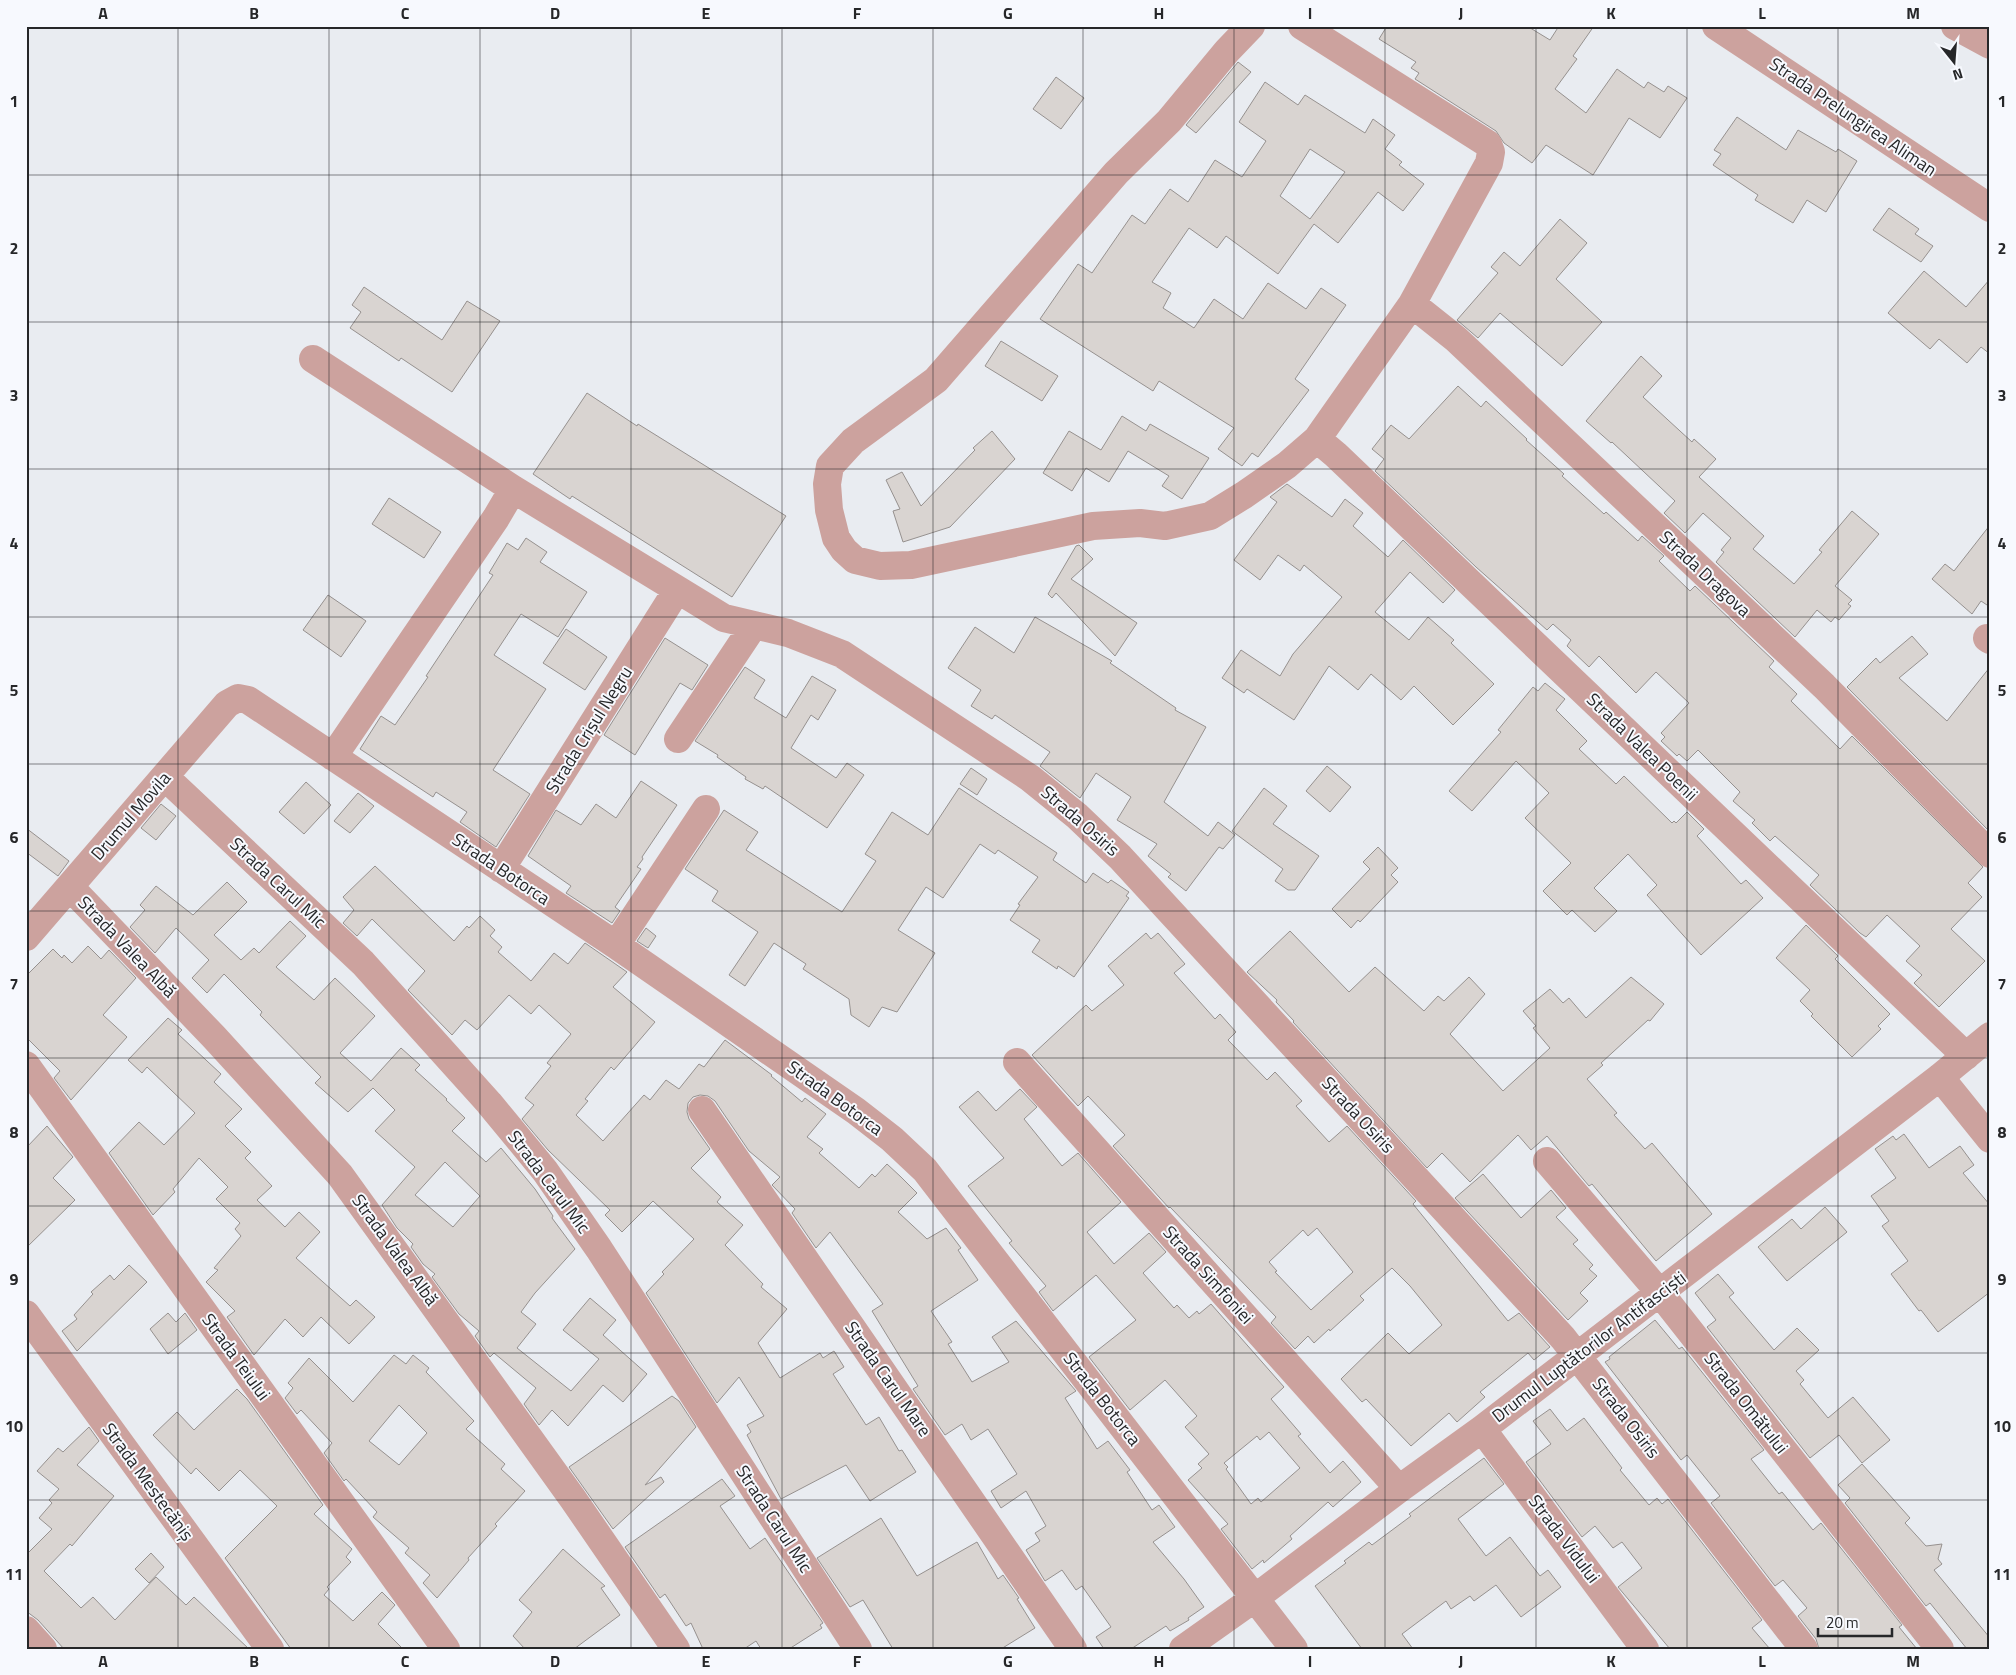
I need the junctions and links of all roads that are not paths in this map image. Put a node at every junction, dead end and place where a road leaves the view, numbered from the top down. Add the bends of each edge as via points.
1 (1252, 26) edge
2 (1302, 26) edge
3 (1716, 26) edge
4 (1956, 26) edge
5 (1990, 45) edge
6 (1990, 208) edge
7 (1412, 304) junction
8 (313, 359) dead end
9 (1317, 439) junction
10 (513, 489) junction
11 (677, 590) junction
12 (754, 625) junction
13 (238, 698) joint
14 (678, 739) dead end
15 (333, 757) junction
16 (165, 777) junction
17 (706, 809) dead end
18 (1990, 854) edge
19 (501, 869) junction
20 (70, 887) junction
21 (26, 937) edge
22 (616, 945) junction
23 (1990, 1036) edge
24 (1966, 1056) junction
25 (1017, 1062) dead end
26 (26, 1065) edge
27 (1940, 1077) junction
28 (702, 1110) dead end
29 (1990, 1139) edge
30 (1548, 1161) dead end
31 (1660, 1293) junction
32 (26, 1314) edge
33 (1579, 1356) junction
34 (1482, 1429) junction
35 (1399, 1489) junction
36 (1255, 1598) junction
37 (26, 1630) edge
38 (43, 1649) edge
39 (270, 1649) edge
40 (446, 1649) edge
41 (676, 1649) edge
42 (858, 1649) edge
43 (1073, 1649) edge
44 (1182, 1649) edge
45 (1294, 1649) edge
46 (1645, 1649) edge
47 (1804, 1649) edge
48 (1940, 1649) edge

1 - 9 street via 1169,121 1116,173 936,380 852,441 830,466 828,510 836,538 854,560 880,566 911,565 1093,526 1140,523 1165,526 1210,516 1287,465
2 - 7 street via 1488,144 1491,152 1489,163
3 - 6 street, Strada Prelungirea Aliman
4 - 5 street
7 - 9 street
7 - 18 street, Strada Dragova via 1456,339 1824,686
8 - 10 street
9 - 24 street, Strada Valea Poenii
10 - 11 street
10 - 15 street
11 - 12 street via 724,618
11 - 19 street, Strada Crișul Negru
12 - 14 street
12 - 33 street, Strada Osiris via 788,633 842,654 1030,778 1077,816 1120,857
13 - 15 street, Strada Botorca via 248,700
13 - 16 street, Drumul Movila via 227,704
15 - 19 street, Strada Botorca
16 - 20 street, Drumul Movila
16 - 42 street, Strada Carul Mic via 363,963 489,1103 545,1171
17 - 22 street
19 - 22 street, Strada Botorca
20 - 21 street, Drumul Movila
20 - 41 street, Strada Valea Albă via 214,1036 340,1175 573,1499
22 - 36 street, Strada Botorca via 856,1111 925,1170
23 - 24 street, Drumul Luptătorilor Antifasciști
24 - 27 street, Drumul Luptătorilor Antifasciști
25 - 35 street, Strada Simfoniei
26 - 40 street, Strada Teiului
27 - 29 street
27 - 31 street, Drumul Luptătorilor Antifasciști
28 - 43 street, Strada Carul Mare
30 - 31 street, Strada Omătului
31 - 33 street, Drumul Luptătorilor Antifasciști
31 - 48 street, Strada Omătului
32 - 39 street, Strada Mestecăniș
33 - 34 street, Drumul Luptătorilor Antifasciști
33 - 47 street, Strada Osiris
34 - 35 street, Drumul Luptătorilor Antifasciști
34 - 46 street, Strada Vidului
35 - 36 street, Drumul Luptătorilor Antifasciști
36 - 44 street, Drumul Luptătorilor Antifasciști
36 - 45 street, Strada Botorca
37 - 38 street

